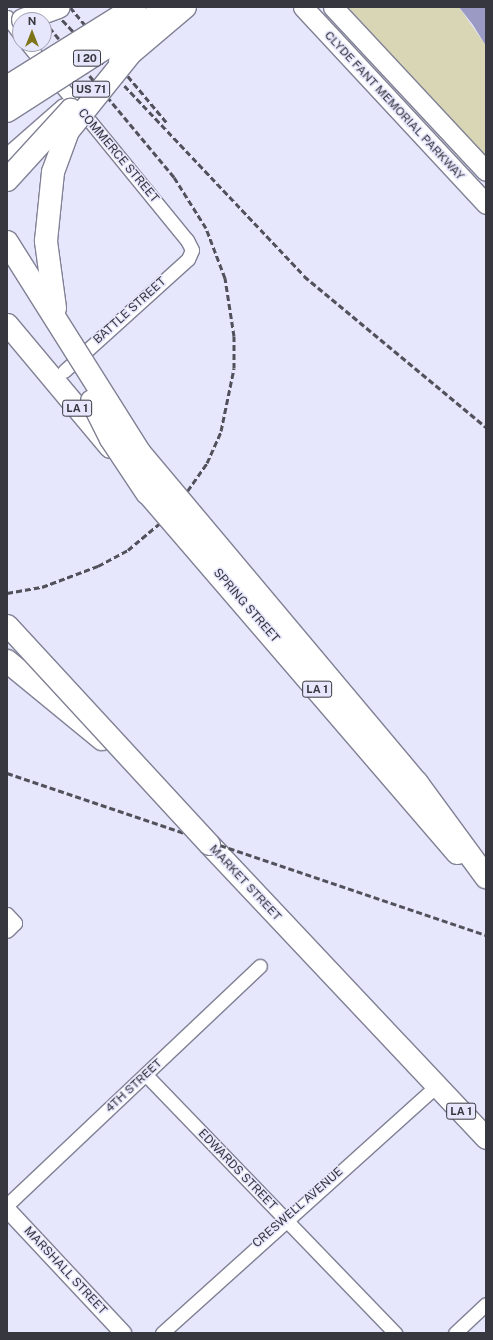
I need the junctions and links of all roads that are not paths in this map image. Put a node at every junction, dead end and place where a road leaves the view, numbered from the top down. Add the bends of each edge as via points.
1 (58, 7) edge
2 (135, 7) edge
3 (169, 7) edge
4 (184, 7) edge
5 (303, 7) edge
6 (333, 7) edge
7 (45, 12) edge
8 (34, 52) edge
9 (130, 54) junction
10 (7, 87) edge
11 (71, 98) junction
12 (7, 111) edge
13 (7, 154) edge
14 (486, 171) edge
15 (7, 180) edge
16 (486, 204) edge
17 (7, 242) edge
18 (192, 250) joint
19 (7, 324) edge
20 (64, 371) dead end
21 (147, 493) junction
22 (9, 627) edge
23 (7, 661) edge
24 (144, 775) junction
25 (486, 877) edge
26 (486, 887) edge
27 (260, 966) dead end
28 (146, 1075) junction
29 (437, 1085) junction
30 (486, 1138) edge
31 (7, 1205) edge
32 (7, 1209) edge
33 (284, 1219) junction
34 (486, 1304) edge
35 (123, 1333) edge
36 (162, 1333) edge
37 (395, 1333) edge
38 (454, 1333) edge

1 - 7 highway, bridge
2 - 10 highway, I 20, bridge
3 - 12 highway, I 20, bridge
4 - 9 highway, US 71, bridge
5 - 16 main road, CLYDE FANT MEMORIAL PARKWAY
6 - 14 main road, CLYDE FANT MEMORIAL PARKWAY
8 - 11 street, COMMERCE STREET
9 - 15 highway, US 71, bridge via 104,75
9 - 21 highway, bridge via 68,131 48,191 46,241 51,291 73,363 112,439
11 - 13 street
11 - 18 street, COMMERCE STREET via 188,240
17 - 25 highway, bridge via 140,453 417,783
18 - 20 street, BATTLE STREET via 188,260
19 - 21 main road, SPRING STREET / LA 1, bridge
21 - 26 main road, SPRING STREET / LA 1, bridge
22 - 24 main road, MARKET STREET / LA 1, bridge
23 - 24 highway, bridge
24 - 29 main road, MARKET STREET / LA 1, bridge
27 - 28 street, 4TH STREET
28 - 31 street, 4TH STREET
28 - 33 street, EDWARDS STREET
29 - 30 main road, MARKET STREET / LA 1
29 - 33 street, CRESWELL AVENUE
32 - 35 street, MARSHALL STREET
33 - 36 street, CRESWELL AVENUE
33 - 37 street, EDWARDS STREET
34 - 38 street

